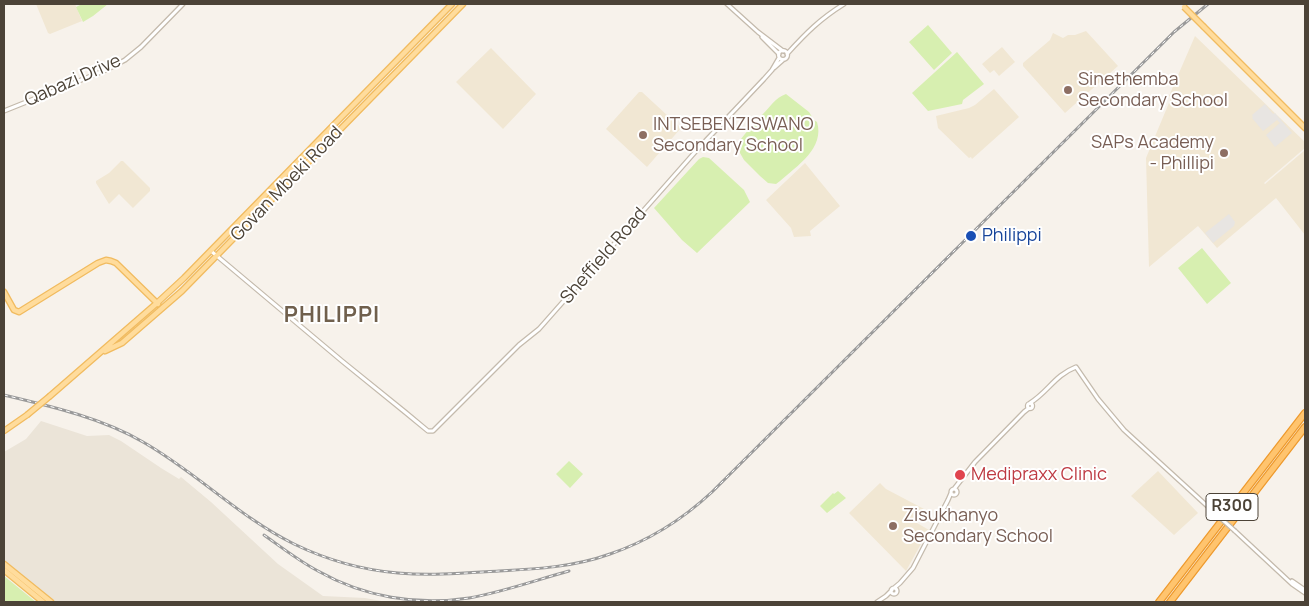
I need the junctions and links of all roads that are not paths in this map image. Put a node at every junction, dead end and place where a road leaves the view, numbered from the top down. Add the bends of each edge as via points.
1 (182, 4) edge
2 (452, 4) edge
3 (463, 4) edge
4 (727, 4) edge
5 (844, 4) edge
6 (1182, 6) edge
7 (758, 32) junction
8 (785, 52) junction
9 (780, 57) junction
10 (4, 111) edge
11 (1305, 128) edge
12 (210, 251) junction
13 (216, 256) junction
14 (4, 292) edge
15 (157, 303) junction
16 (162, 309) junction
17 (101, 352) junction
18 (1305, 413) edge
19 (1305, 427) edge
20 (4, 431) edge
21 (4, 564) edge
22 (4, 570) edge
23 (1305, 592) edge
24 (43, 602) edge
25 (51, 602) edge
26 (877, 602) edge
27 (1159, 602) edge
28 (1170, 602) edge

1 - 10 street, Qabazi Drive via 125,60
2 - 12 main road, Govan Mbeki Road
3 - 13 main road, Govan Mbeki Road
4 - 7 street
5 - 8 street via 822,18
6 - 11 main road, bridge
7 - 8 street
7 - 9 street
8 - 9 street
8 - 9 street via 786,58
9 - 13 street, Sheffield Road via 772,70 539,329 436,429 428,431
12 - 13 street
12 - 15 main road, Govan Mbeki Road
13 - 16 main road, Govan Mbeki Road
14 - 15 main road via 15,311 21,311 106,260 116,263
15 - 16 main road
15 - 17 main road, Govan Mbeki Road
16 - 17 main road, Govan Mbeki Road via 122,343
17 - 20 main road, Govan Mbeki Road, bridge
18 - 27 highway, R300
19 - 28 highway, R300
21 - 25 main road
22 - 24 main road
23 - 26 street, bridge via 1295,587 1124,430 1076,367 1060,376 975,462 948,500 915,563 894,591

